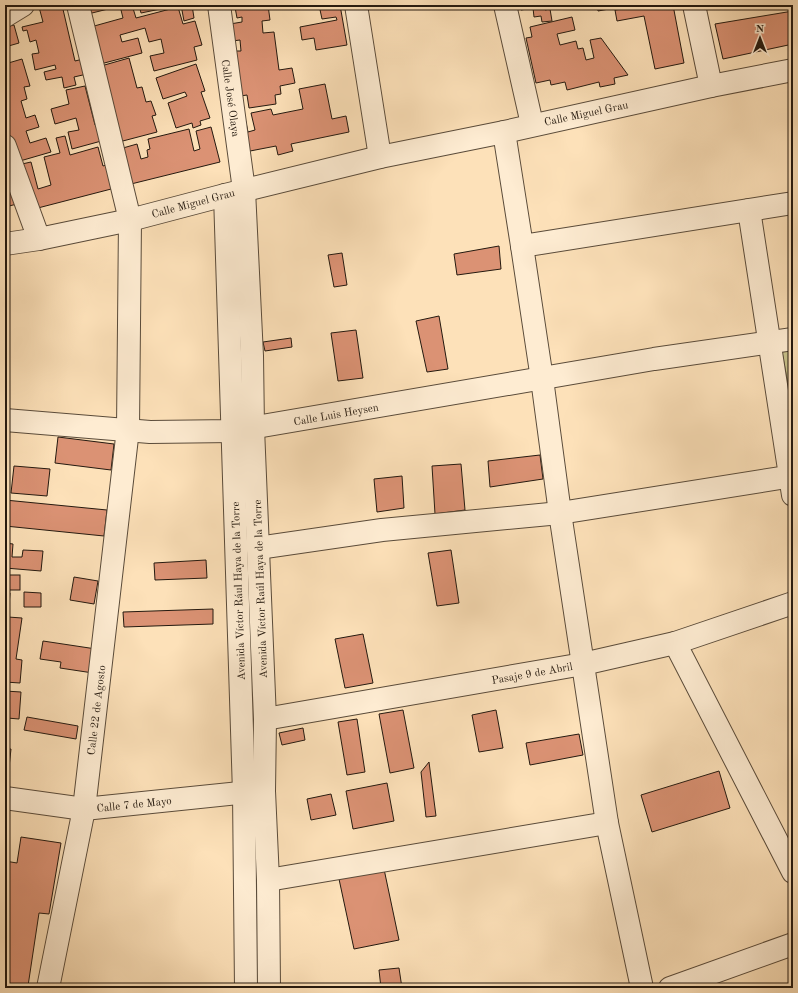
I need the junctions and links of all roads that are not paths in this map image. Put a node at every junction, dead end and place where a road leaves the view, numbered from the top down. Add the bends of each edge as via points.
1 (23, 5) edge
2 (78, 5) edge
3 (219, 5) edge
4 (356, 5) edge
5 (505, 5) edge
6 (694, 5) edge
7 (5, 16) edge
8 (793, 70) edge
9 (711, 86) junction
10 (532, 124) junction
11 (504, 132) junction
12 (5, 146) edge
13 (380, 157) junction
14 (234, 193) junction
15 (793, 203) edge
16 (749, 210) junction
17 (130, 220) junction
18 (39, 239) junction
19 (5, 244) edge
20 (522, 246) junction
21 (793, 339) edge
22 (770, 343) junction
23 (542, 379) junction
24 (5, 420) edge
25 (128, 429) junction
26 (243, 430) junction
27 (792, 482) edge
28 (560, 513) junction
29 (258, 548) junction
30 (793, 603) edge
31 (675, 643) junction
32 (583, 664) junction
33 (265, 719) junction
34 (254, 792) junction
35 (5, 798) edge
36 (84, 809) junction
37 (607, 823) junction
38 (793, 872) edge
39 (268, 880) junction
40 (793, 944) edge
41 (48, 988) edge
42 (246, 988) edge
43 (269, 988) edge
44 (642, 988) edge
45 (670, 988) edge

1 - 7 street
2 - 17 street, Calle 22 de Agosto
3 - 14 street, Calle José Olaya
4 - 13 street
5 - 10 street
6 - 9 street
8 - 9 street, Calle Miguel Grau
9 - 10 street, Calle Miguel Grau
10 - 11 street, Calle Miguel Grau
11 - 13 street, Calle Miguel Grau
11 - 20 street
12 - 18 street
13 - 14 street, Calle Miguel Grau
14 - 17 street, Calle Miguel Grau
14 - 26 street, Avenida Víctor Rául Haya de la Torre
15 - 16 street
16 - 20 street
16 - 22 street
17 - 18 street, Calle Miguel Grau
17 - 25 street, Calle 22 de Agosto
18 - 19 street, Calle Miguel Grau
20 - 23 street
21 - 22 street, Calle Luis Heysen
22 - 23 street, Calle Luis Heysen
22 - 27 street
23 - 26 street, Calle Luis Heysen
23 - 28 street
24 - 25 street, Calle Luis Heysen
25 - 26 street, Calle Luis Heysen via 150,432
25 - 36 street, Calle 22 de Agosto
26 - 29 street, Avenida Víctor Raúl Haya de la Torre
26 - 34 street, Avenida Víctor Rául Haya de la Torre
27 - 28 street
28 - 29 street via 382,530
28 - 32 street
29 - 33 street, Avenida Víctor Raúl Haya de la Torre
30 - 31 street, Pasaje 9 de Abril
31 - 32 street, Pasaje 9 de Abril
31 - 38 street
32 - 33 street, Pasaje 9 de Abril
32 - 37 street
33 - 34 street, Avenida Víctor Raúl Haya de la Torre
34 - 36 street, Calle 7 de Mayo
34 - 39 street, Avenida Víctor Raúl Haya de la Torre
34 - 42 street, Avenida Víctor Rául Haya de la Torre
35 - 36 street, Calle 7 de Mayo
36 - 41 street, Calle 22 de Agosto
37 - 39 street
37 - 44 street
39 - 43 street, Avenida Víctor Raúl Haya de la Torre
40 - 45 street

